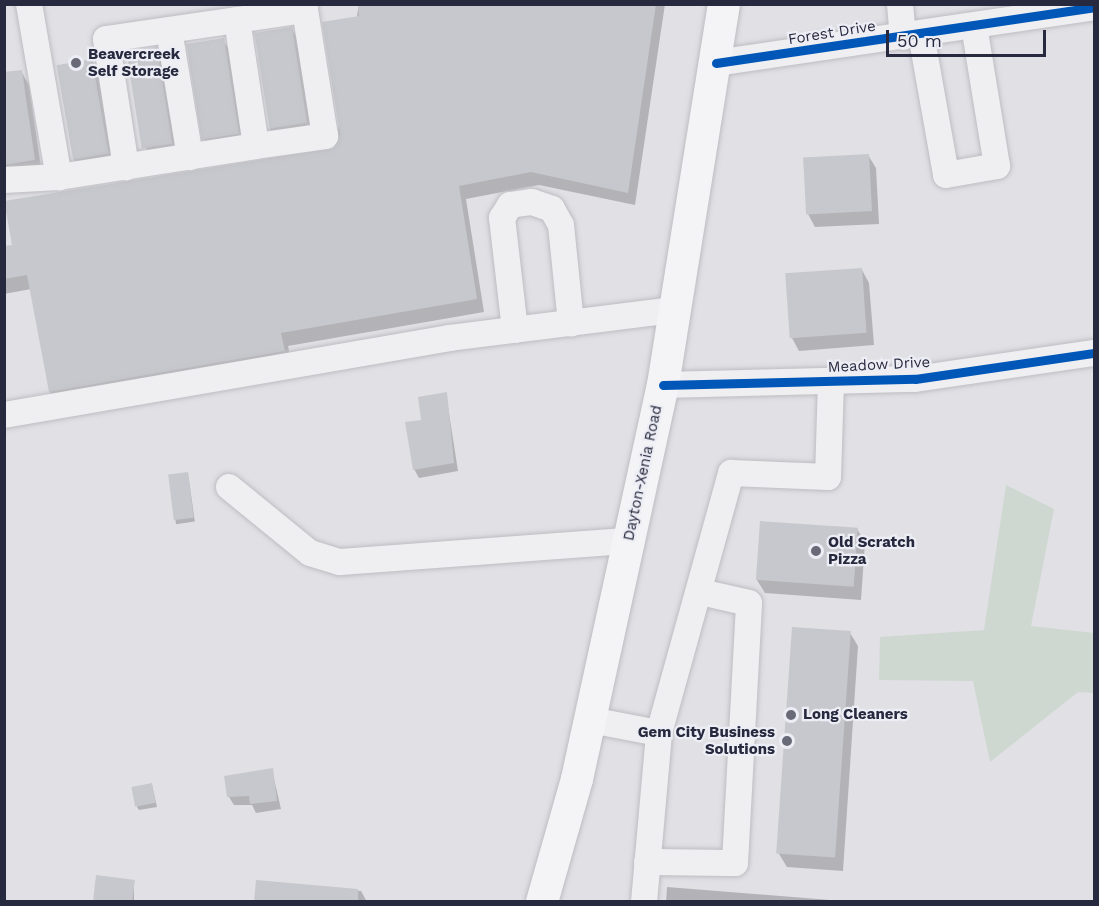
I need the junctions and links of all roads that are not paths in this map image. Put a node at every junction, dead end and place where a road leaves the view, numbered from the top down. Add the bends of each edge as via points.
1 (29, 4) edge
2 (724, 4) edge
3 (900, 4) edge
4 (1095, 7) edge
5 (237, 20) junction
6 (974, 26) junction
7 (169, 30) junction
8 (912, 35) junction
9 (716, 63) junction
10 (256, 146) junction
11 (190, 157) junction
12 (126, 167) junction
13 (59, 177) junction
14 (4, 180) edge
15 (675, 310) junction
16 (571, 323) junction
17 (515, 330) junction
18 (1095, 353) edge
19 (831, 383) junction
20 (663, 385) junction
21 (4, 415) edge
22 (229, 487) dead end
23 (629, 541) junction
24 (700, 592) junction
25 (590, 720) junction
26 (659, 733) junction
27 (647, 862) junction
28 (542, 902) edge
29 (644, 902) edge

1 - 13 street
2 - 9 main road, Dayton-Xenia Road
3 - 8 street
4 - 6 street, Forest Drive
5 - 7 street
5 - 10 street
5 - 10 street via 305,10 325,136
6 - 8 street, Forest Drive
6 - 8 street via 997,166 946,175
7 - 11 street
7 - 12 street via 106,39
8 - 9 street, Forest Drive
9 - 15 main road, Dayton-Xenia Road
10 - 11 street
11 - 12 street
12 - 13 street
13 - 14 street
15 - 16 street
15 - 20 main road, Dayton-Xenia Road
16 - 17 street
16 - 17 street via 561,225 552,209 532,202 510,205 502,218
17 - 21 street
18 - 19 street, Meadow Drive via 953,375
19 - 20 street, Meadow Drive
19 - 24 street via 828,477 731,473
20 - 23 main road, Dayton-Xenia Road
22 - 23 street via 310,553 340,562
23 - 25 main road, Dayton-Xenia Road
24 - 26 street
24 - 27 street via 749,603 735,863
25 - 26 street
25 - 28 main road, Dayton-Xenia Road
26 - 27 street
27 - 29 street

